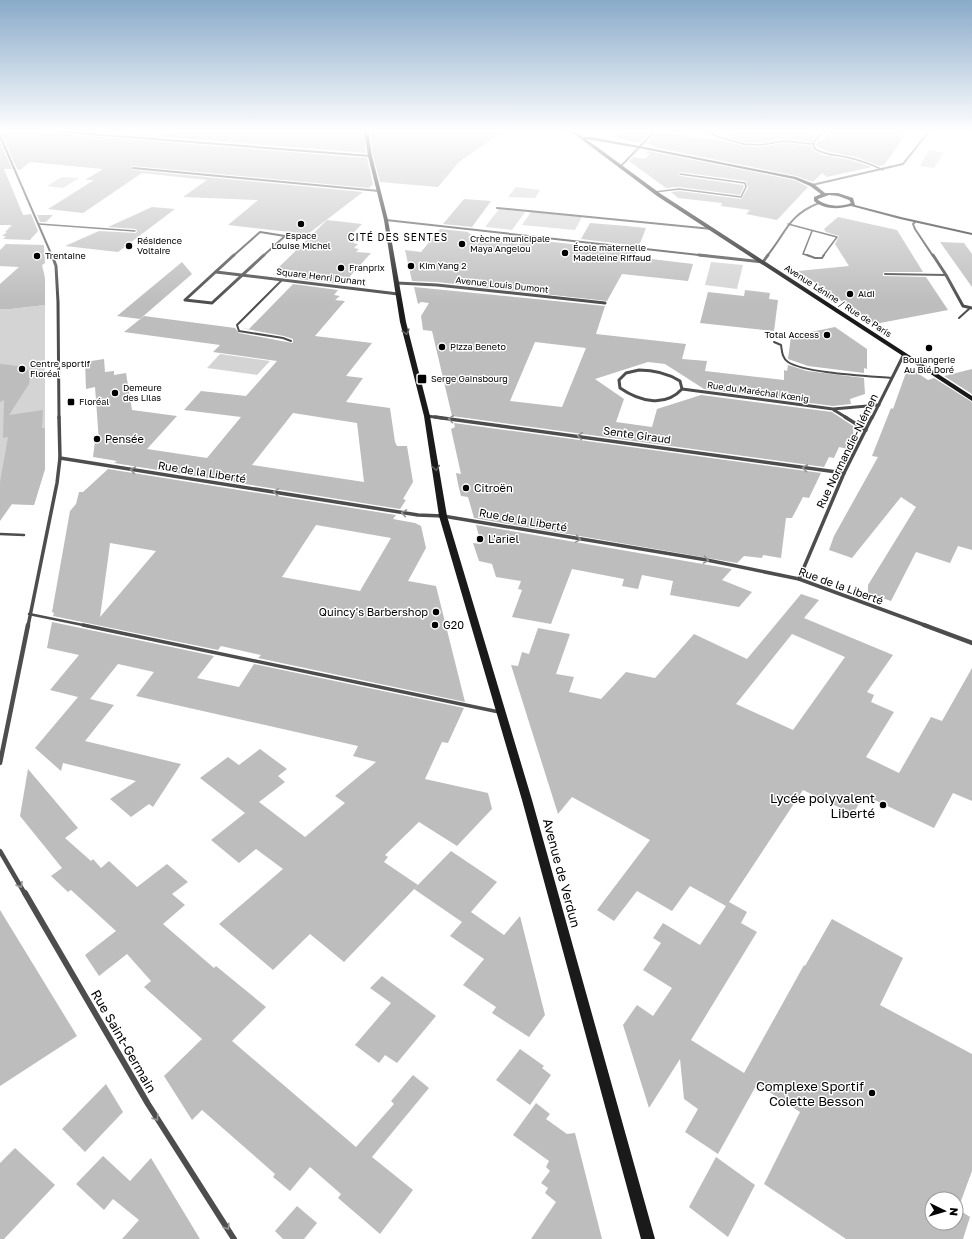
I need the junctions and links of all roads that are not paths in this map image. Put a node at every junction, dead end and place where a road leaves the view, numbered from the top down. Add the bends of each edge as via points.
1 (23, 188) edge
2 (345, 188) edge
3 (378, 188) edge
4 (649, 188) edge
5 (746, 188) edge
6 (816, 188) edge
7 (379, 191) junction
8 (655, 192) junction
9 (824, 194) junction
10 (819, 203) junction
11 (851, 205) junction
12 (497, 208) dead end
13 (386, 220) junction
14 (915, 222) junction
15 (39, 224) junction
16 (788, 224) junction
17 (712, 229) junction
18 (135, 231) dead end
19 (812, 231) junction
20 (972, 234) edge
21 (763, 262) junction
22 (216, 272) junction
23 (885, 274) dead end
24 (243, 275) junction
25 (946, 275) junction
26 (282, 280) junction
27 (397, 283) junction
28 (398, 294) junction
29 (605, 302) dead end
30 (971, 308) edge
31 (959, 318) dead end
32 (291, 341) dead end
33 (774, 342) dead end
34 (904, 354) junction
35 (892, 378) junction
36 (682, 389) junction
37 (972, 399) edge
38 (879, 405) junction
39 (834, 409) junction
40 (427, 416) junction
41 (866, 430) junction
42 (60, 458) junction
43 (844, 473) junction
44 (443, 516) junction
45 (0, 534) edge
46 (24, 535) dead end
47 (799, 579) junction
48 (29, 614) junction
49 (972, 643) edge
50 (501, 713) junction
51 (0, 763) edge
52 (0, 851) edge
53 (234, 1239) edge
54 (648, 1239) edge

1 - 15 street
2 - 7 street
3 - 7 street, Avenue de Verdun
4 - 8 street, Avenue Lénine / Rue de Paris
5 - 8 lane via 741,197 679,188
6 - 9 street
7 - 13 street, Avenue de Verdun
8 - 17 street, Avenue Lénine / Rue de Paris
9 - 10 street via 816,198
9 - 11 street via 848,197 853,201
10 - 11 street via 837,207
10 - 16 street via 808,206
11 - 14 street
12 - 17 street
13 - 21 street
13 - 27 street, Avenue de Verdun
14 - 20 street
14 - 25 street via 915,229
15 - 18 lane
15 - 42 street via 56,266 58,280
16 - 19 lane
16 - 21 street
17 - 21 street, Avenue Lénine / Rue de Paris
19 - 19 lane via 837,237 822,258 803,254
21 - 34 street, Avenue Lénine / Rue de Paris
22 - 24 street, Square Henri Dunant
22 - 24 street via 186,300 212,303
22 - 24 street via 260,232 285,236
23 - 25 lane
24 - 26 street, Square Henri Dunant
25 - 30 street via 964,306
26 - 28 street, Square Henri Dunant
26 - 32 lane via 237,326 239,330
27 - 28 street, Avenue de Verdun
27 - 29 street, Avenue Louis Dumont
28 -> 40 street, Avenue de Verdun
30 - 31 lane
33 - 35 lane via 781,345 782,354 788,362 802,367
34 - 35 street, Rue Normandie-Niémen
34 - 37 street, Avenue Lénine / Rue de Paris
35 - 38 street, Rue Normandie-Niémen
36 - 36 street via 680,381 670,374 656,370 639,370 626,374 619,380 620,388 629,396 644,400 661,400 675,396
36 - 39 street, Rue du Maréchal Kœnig
38 - 39 street, Rue du Maréchal Kœnig
38 - 41 street, Rue Normandie-Niémen
39 - 41 street, Rue du Maréchal Kœnig
43 -> 40 street, Sente Giraud
40 -> 44 street, Avenue de Verdun
41 - 43 street, Rue Normandie-Niémen
44 -> 42 street, Rue de la Liberté via 418,515
42 - 48 street
43 - 47 street, Rue Normandie-Niémen
44 -> 47 street, Rue de la Liberté via 707,560
44 - 50 street, Avenue de Verdun
45 - 46 lane
47 - 49 street, Rue de la Liberté
48 - 50 lane
48 - 51 street
50 - 54 street, Avenue de Verdun
52 -> 53 street, Rue Saint-Germain via 148,1104

